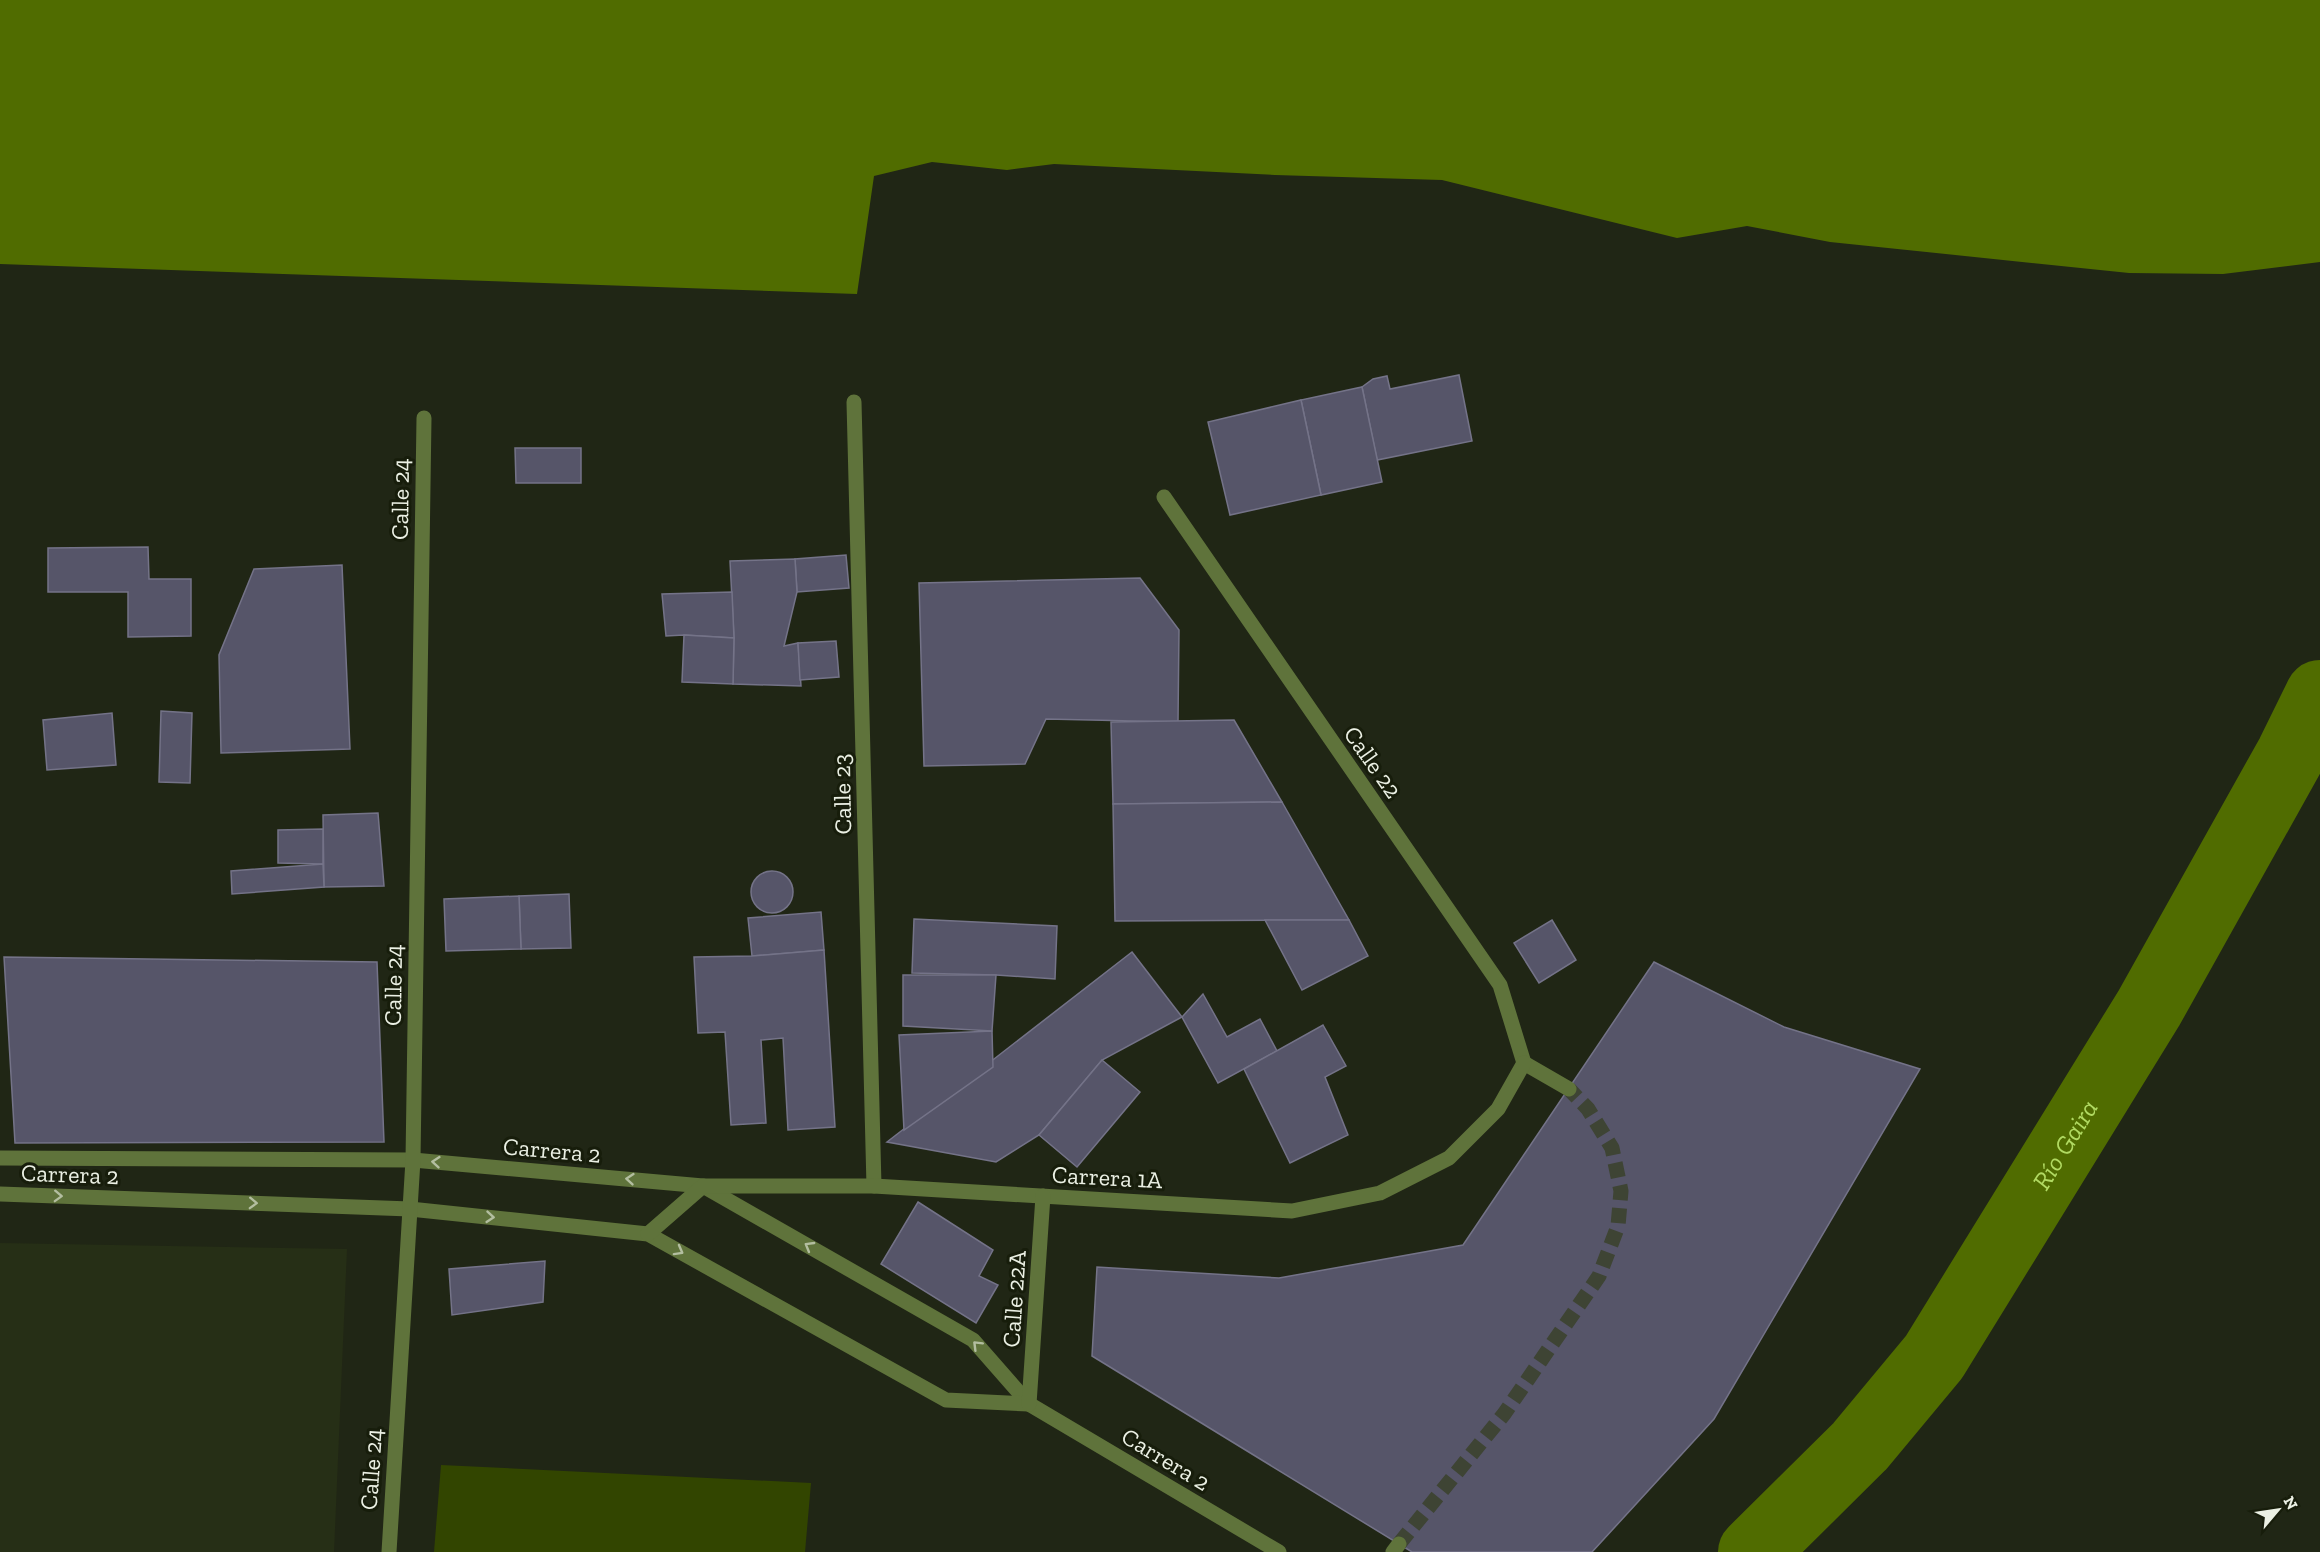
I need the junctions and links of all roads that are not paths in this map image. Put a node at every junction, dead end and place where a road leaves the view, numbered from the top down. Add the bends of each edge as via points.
1 (854, 402) dead end
2 (424, 418) dead end
3 (1164, 497) dead end
4 (1524, 1064) junction
5 (1569, 1089) tunnel mouth
6 (0, 1158) edge
7 (413, 1160) junction
8 (874, 1185) junction
9 (703, 1186) junction
10 (0, 1194) edge
11 (1043, 1196) junction
12 (411, 1209) junction
13 (648, 1234) junction
14 (1029, 1404) junction
15 (389, 1552) edge
16 (1279, 1552) edge

1 - 8 street, Calle 23
2 - 7 street, Calle 24
3 - 4 street, Calle 22 via 1500,985
4 - 5 street
4 - 11 street, Carrera 1A via 1498,1108 1449,1158 1380,1193 1292,1211
6 - 7 street, Carrera 2
9 -> 7 street, Carrera 2
7 - 12 street, Calle 24
8 - 9 street, Carrera 1A
8 - 11 street, Carrera 1A
9 - 13 street
14 -> 9 street, Carrera 2 via 973,1340
10 -> 12 street, Carrera 2
11 - 14 street, Calle 22A
12 -> 13 street, Carrera 2
12 - 15 street, Calle 24
13 -> 14 street, Carrera 2 via 946,1400
14 - 16 street, Carrera 2

